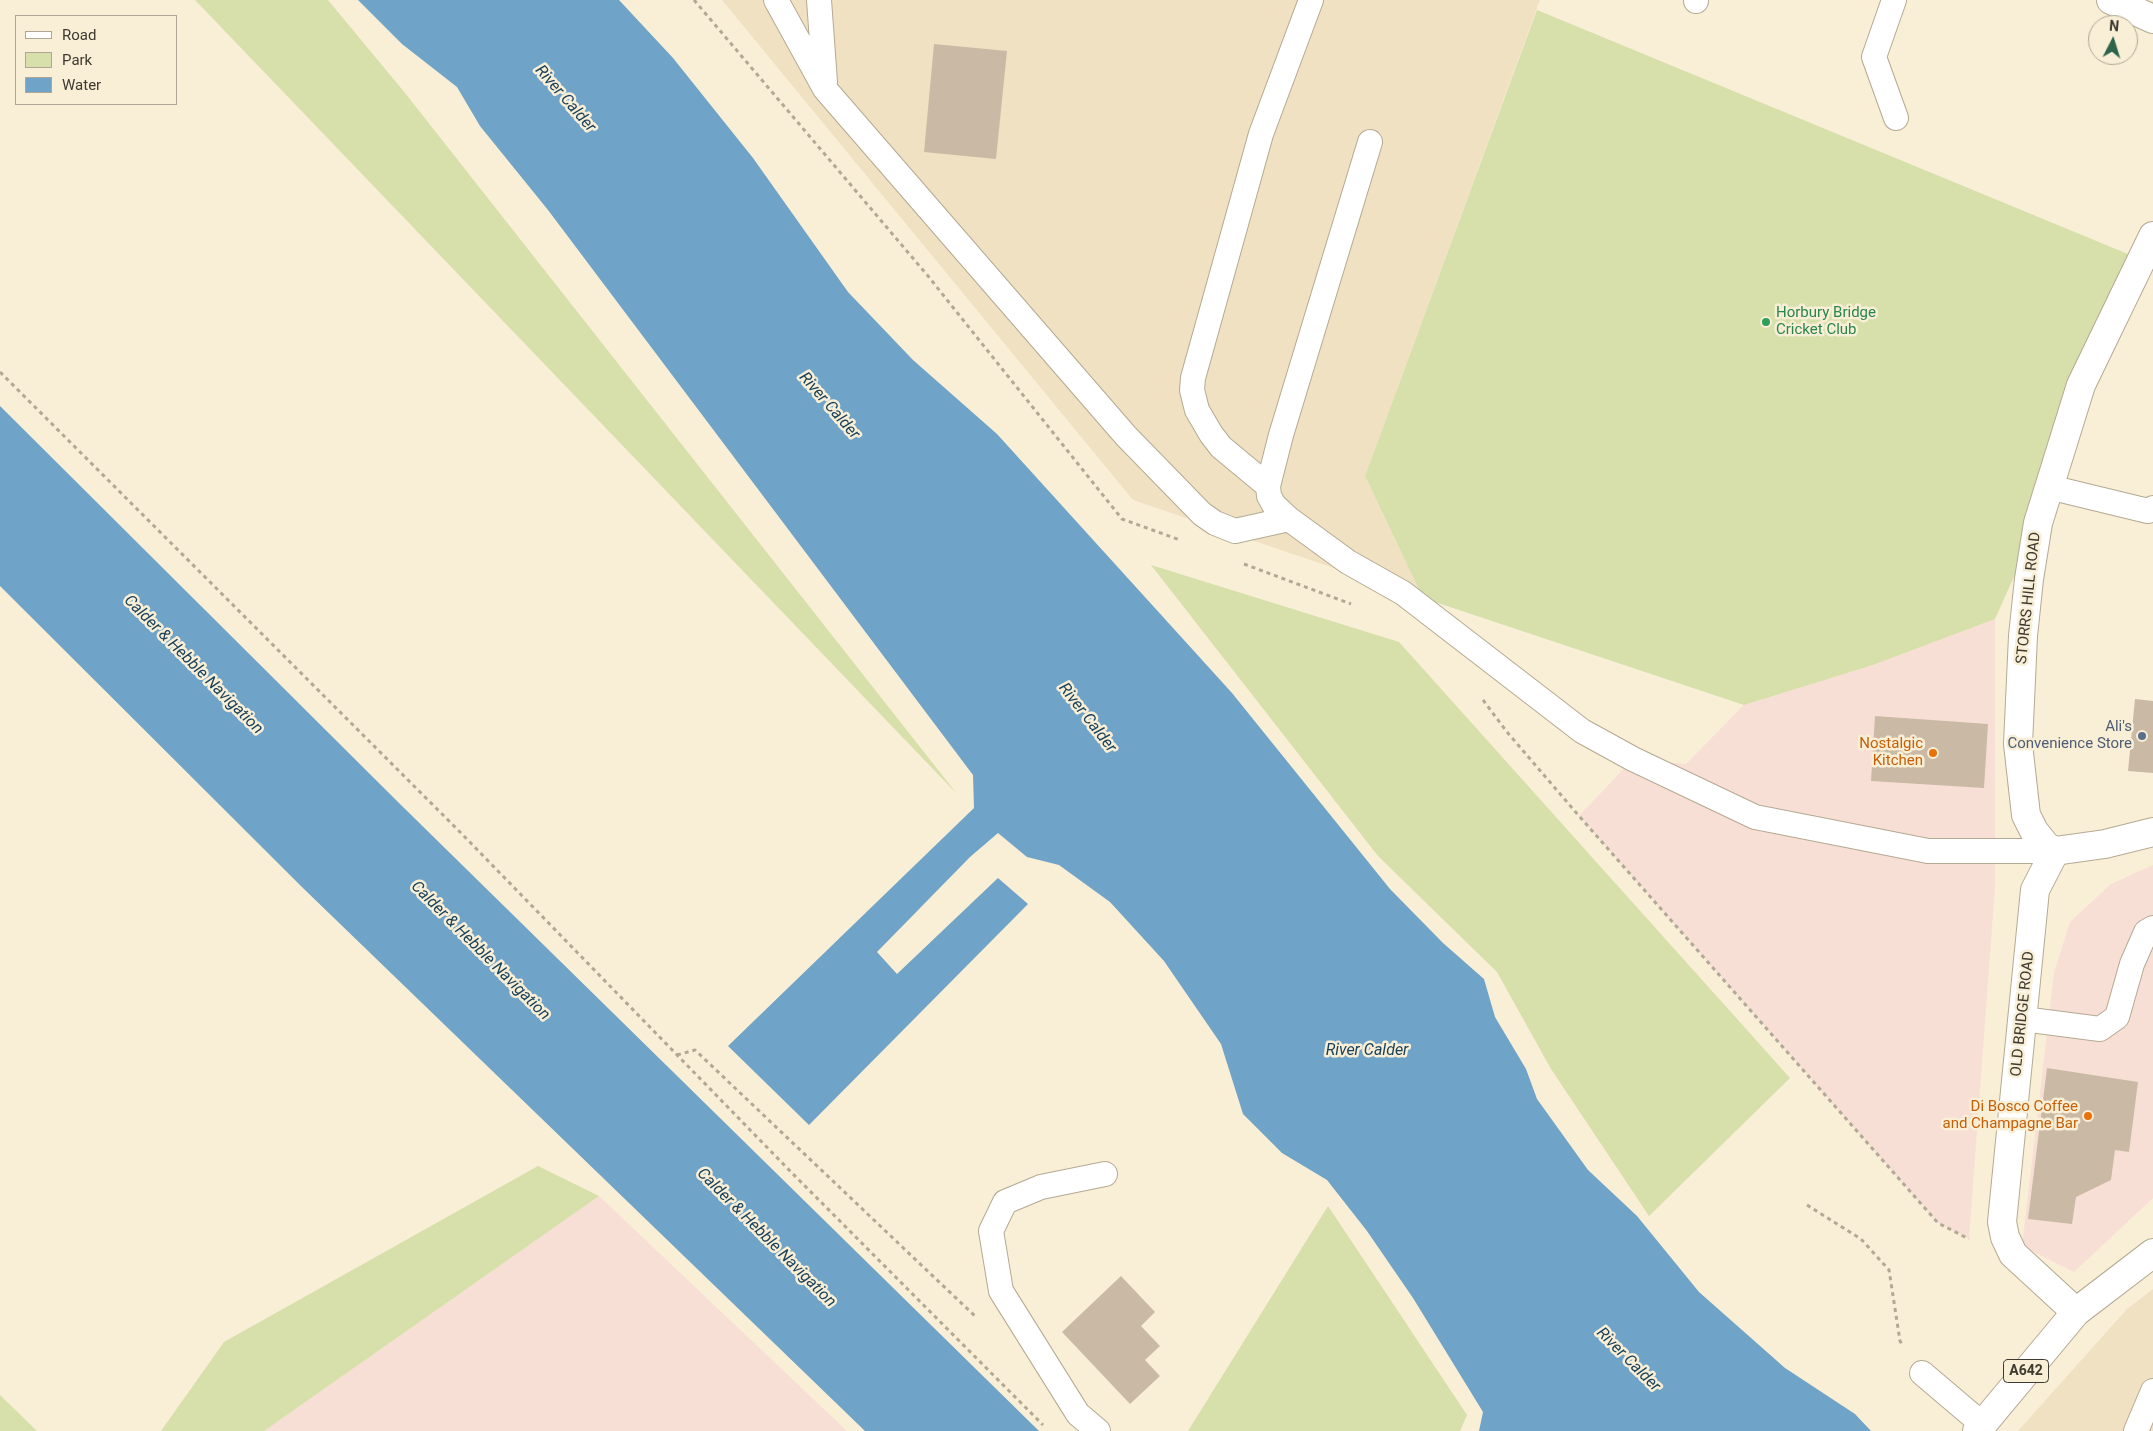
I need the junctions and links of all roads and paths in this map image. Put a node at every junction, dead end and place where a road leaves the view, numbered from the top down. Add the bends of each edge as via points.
1 (694, 0) edge
2 (776, 0) edge
3 (819, 0) edge
4 (1311, 0) edge
5 (1894, 0) edge
6 (2111, 0) edge
7 (2153, 19) edge
8 (825, 89) junction
9 (1896, 118) dead end
10 (1370, 142) dead end
11 (2153, 236) edge
12 (0, 372) edge
13 (1268, 486) junction
14 (2049, 488) junction
15 (2153, 508) edge
16 (1288, 519) junction
17 (1187, 543) dead end
18 (1242, 564) dead end
19 (1353, 605) dead end
20 (1481, 698) dead end
21 (2153, 832) edge
22 (2055, 851) junction
23 (2153, 928) edge
24 (2023, 1019) junction
25 (677, 1055) junction
26 (1105, 1174) dead end
27 (1807, 1205) dead end
28 (2004, 1237) junction
29 (2153, 1253) edge
30 (2076, 1312) junction
31 (977, 1318) dead end
32 (1922, 1373) joint
33 (2153, 1391) edge
34 (1979, 1427) edge
35 (1049, 1431) edge
36 (1098, 1431) edge
37 (2136, 1431) edge

1 - 17 path via 928,276 1122,519
2 - 8 lane
3 - 8 lane
4 - 13 lane via 1261,134 1193,378 1192,390 1198,410 1211,434 1221,447
5 - 9 lane via 1874,57
6 - 7 main road
8 - 16 lane via 1126,436 1202,514 1235,530
10 - 13 lane
11 - 14 main road, STORRS HILL ROAD via 2081,385
12 - 25 path via 459,831
13 - 16 lane via 1274,505
14 - 15 lane via 2148,511
14 - 22 main road, STORRS HILL ROAD via 2038,524 2029,579 2018,744 2026,815 2046,846
16 - 22 lane via 1348,562 1403,593 1582,731 1755,817 1928,851
18 - 19 path
20 - 28 path via 1579,816 1938,1223 1969,1239
21 - 22 main road via 2105,844
22 - 24 main road, OLD BRIDGE ROAD via 2035,890
23 - 24 lane via 2146,932 2132,964 2116,1016 2100,1029
24 - 28 main road, OLD BRIDGE ROAD via 2002,1222
25 - 31 path via 695,1050
25 - 35 path
26 - 36 lane via 1041,1187 1005,1202 991,1231 1001,1291 1078,1414
27 - 32 path via 1861,1239 1889,1270 1900,1341
28 - 30 main road via 2013,1254
29 - 30 main road, A642
30 - 34 main road, A642
32 - 34 lane
33 - 37 lane

